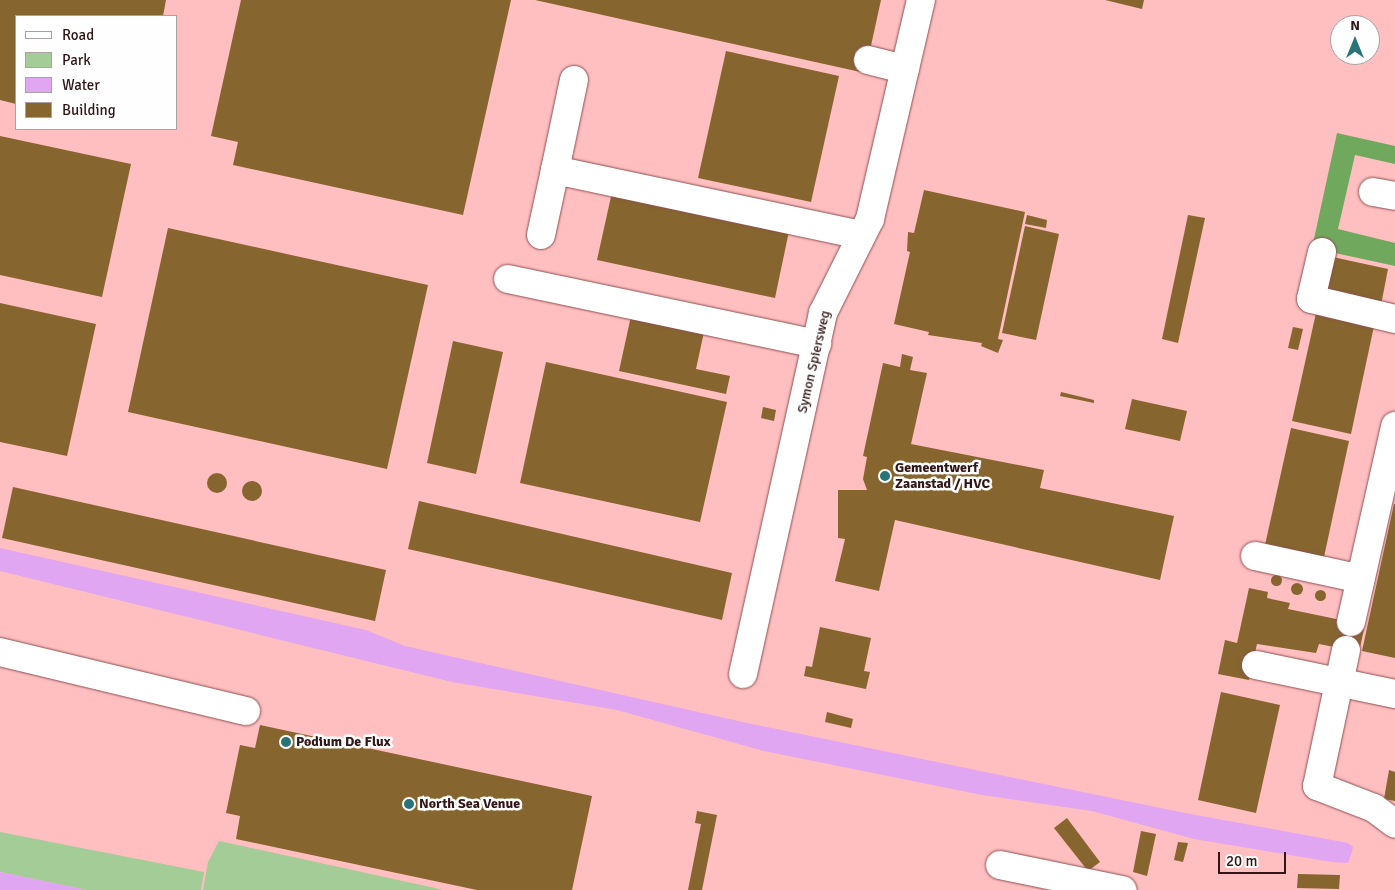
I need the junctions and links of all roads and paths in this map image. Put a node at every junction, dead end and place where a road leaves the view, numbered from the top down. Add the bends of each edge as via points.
1 (921, 0) edge
2 (868, 60) dead end
3 (905, 68) junction
4 (574, 80) dead end
5 (555, 170) junction
6 (861, 235) junction
7 (541, 236) dead end
8 (1322, 252) dead end
9 (508, 279) dead end
10 (1395, 318) edge
11 (816, 344) junction
12 (1395, 426) edge
13 (1255, 556) dead end
14 (1361, 579) junction
15 (1351, 622) dead end
16 (1346, 650) dead end
17 (0, 652) edge
18 (1256, 665) dead end
19 (743, 674) dead end
20 (1339, 683) junction
21 (1395, 694) edge
22 (246, 711) dead end
23 (1395, 824) edge
24 (1000, 865) dead end
25 (1122, 890) edge

1 - 3 street, Symon Spiersweg
2 - 3 street
3 - 6 street, Symon Spiersweg via 870,219
4 - 5 street
5 - 6 street
5 - 7 street
6 - 11 street, Symon Spiersweg via 823,313
8 - 10 street via 1311,299
9 - 11 street
11 - 19 street, Symon Spiersweg
12 - 14 street
13 - 14 street
14 - 15 street
16 - 20 street
17 - 22 street
18 - 20 street
20 - 21 street
20 - 23 street via 1317,786 1374,808
24 - 25 street

